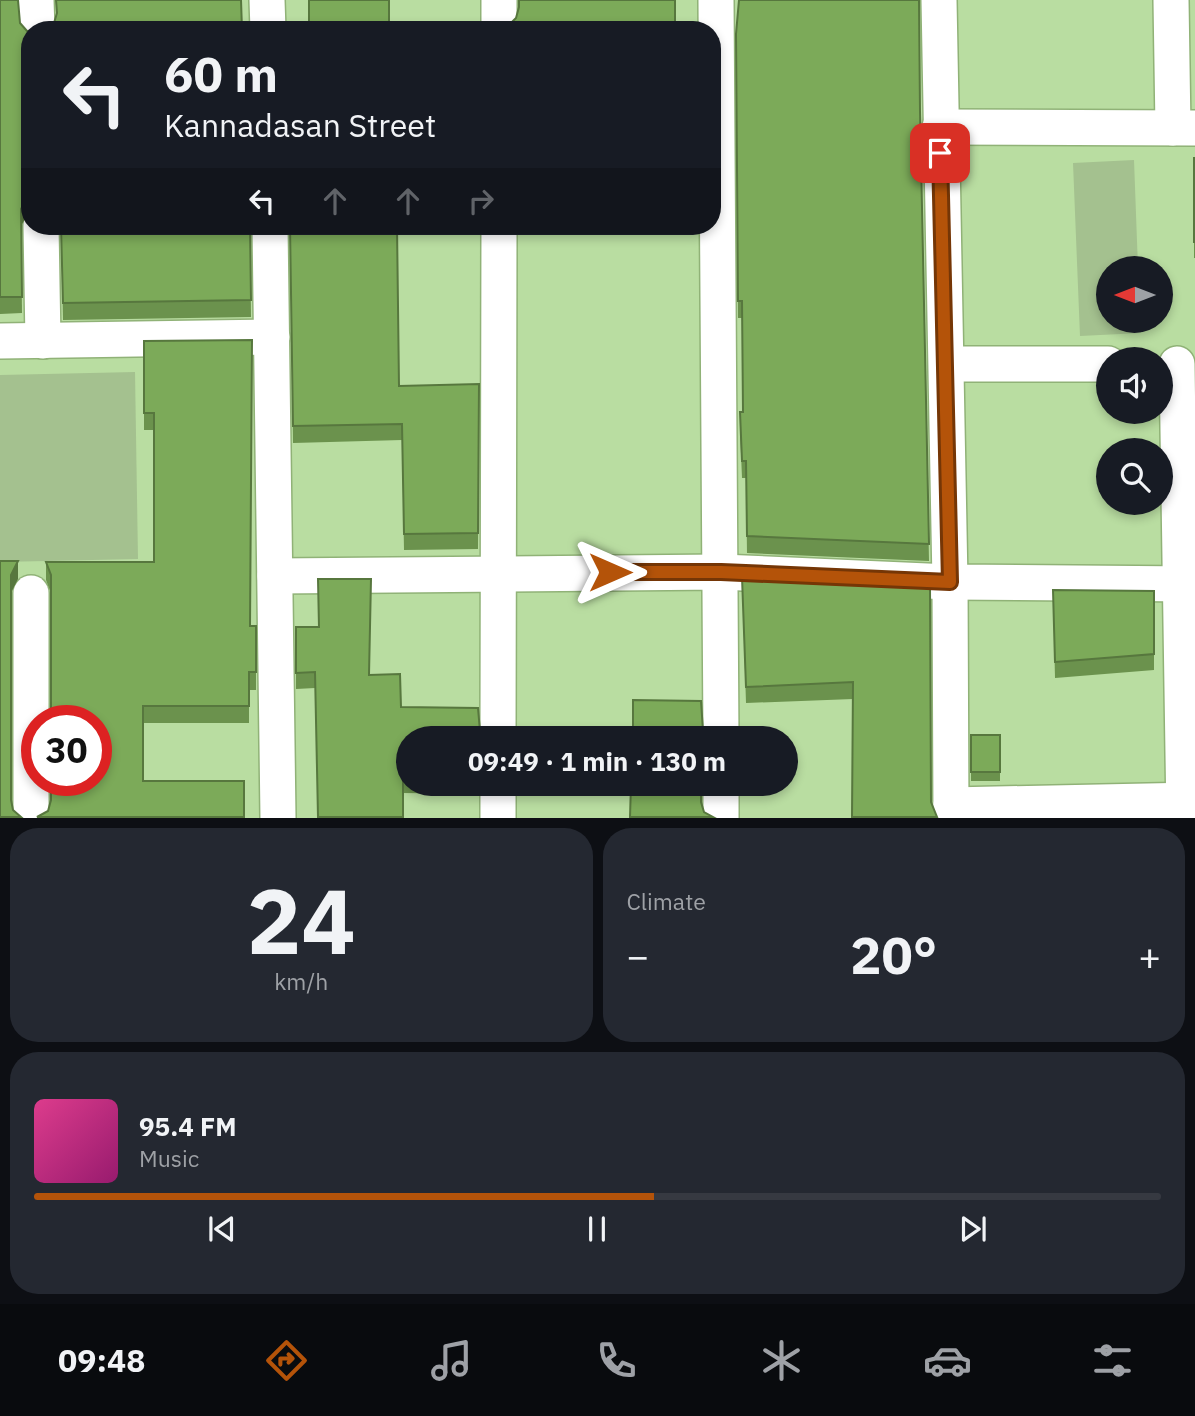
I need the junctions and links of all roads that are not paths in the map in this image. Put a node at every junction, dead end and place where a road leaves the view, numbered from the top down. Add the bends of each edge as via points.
1 (36, 0) edge
2 (268, 0) edge
3 (499, 0) edge
4 (716, 0) edge
5 (939, 0) edge
6 (1171, 0) edge
7 (37, 21) edge
8 (268, 21) edge
9 (499, 21) edge
10 (716, 21) edge
11 (940, 127) junction
12 (1184, 128) edge
13 (40, 235) edge
14 (270, 235) edge
15 (499, 235) edge
16 (718, 235) edge
17 (272, 337) junction
18 (0, 341) edge
19 (43, 341) junction
20 (947, 363) junction
21 (1096, 364) edge
22 (1178, 364) edge
23 (721, 572) junction
24 (499, 573) junction
25 (275, 576) junction
26 (950, 582) junction
27 (1188, 584) edge
28 (31, 593) dead end
29 (498, 726) edge
30 (721, 726) edge
31 (498, 796) edge
32 (721, 796) edge
33 (1187, 806) edge
34 (951, 811) edge
35 (31, 817) edge
36 (278, 817) edge
37 (498, 817) edge
38 (721, 817) edge

1 - 7 street
2 - 8 street
3 - 9 street
4 - 10 street
5 - 11 street
6 - 12 street
11 - 12 street
11 - 20 street
13 - 19 street
14 - 17 street
15 - 24 street
16 - 23 street
17 - 19 street
17 - 25 street
18 - 19 street
20 - 21 street
20 - 26 street
22 - 27 street
23 - 24 street
23 - 26 street
23 - 30 street
24 - 25 street
24 - 29 street
25 - 36 street
26 - 27 street
26 - 34 street
27 - 33 street
28 - 35 street
31 - 37 street
32 - 38 street
33 - 34 street

